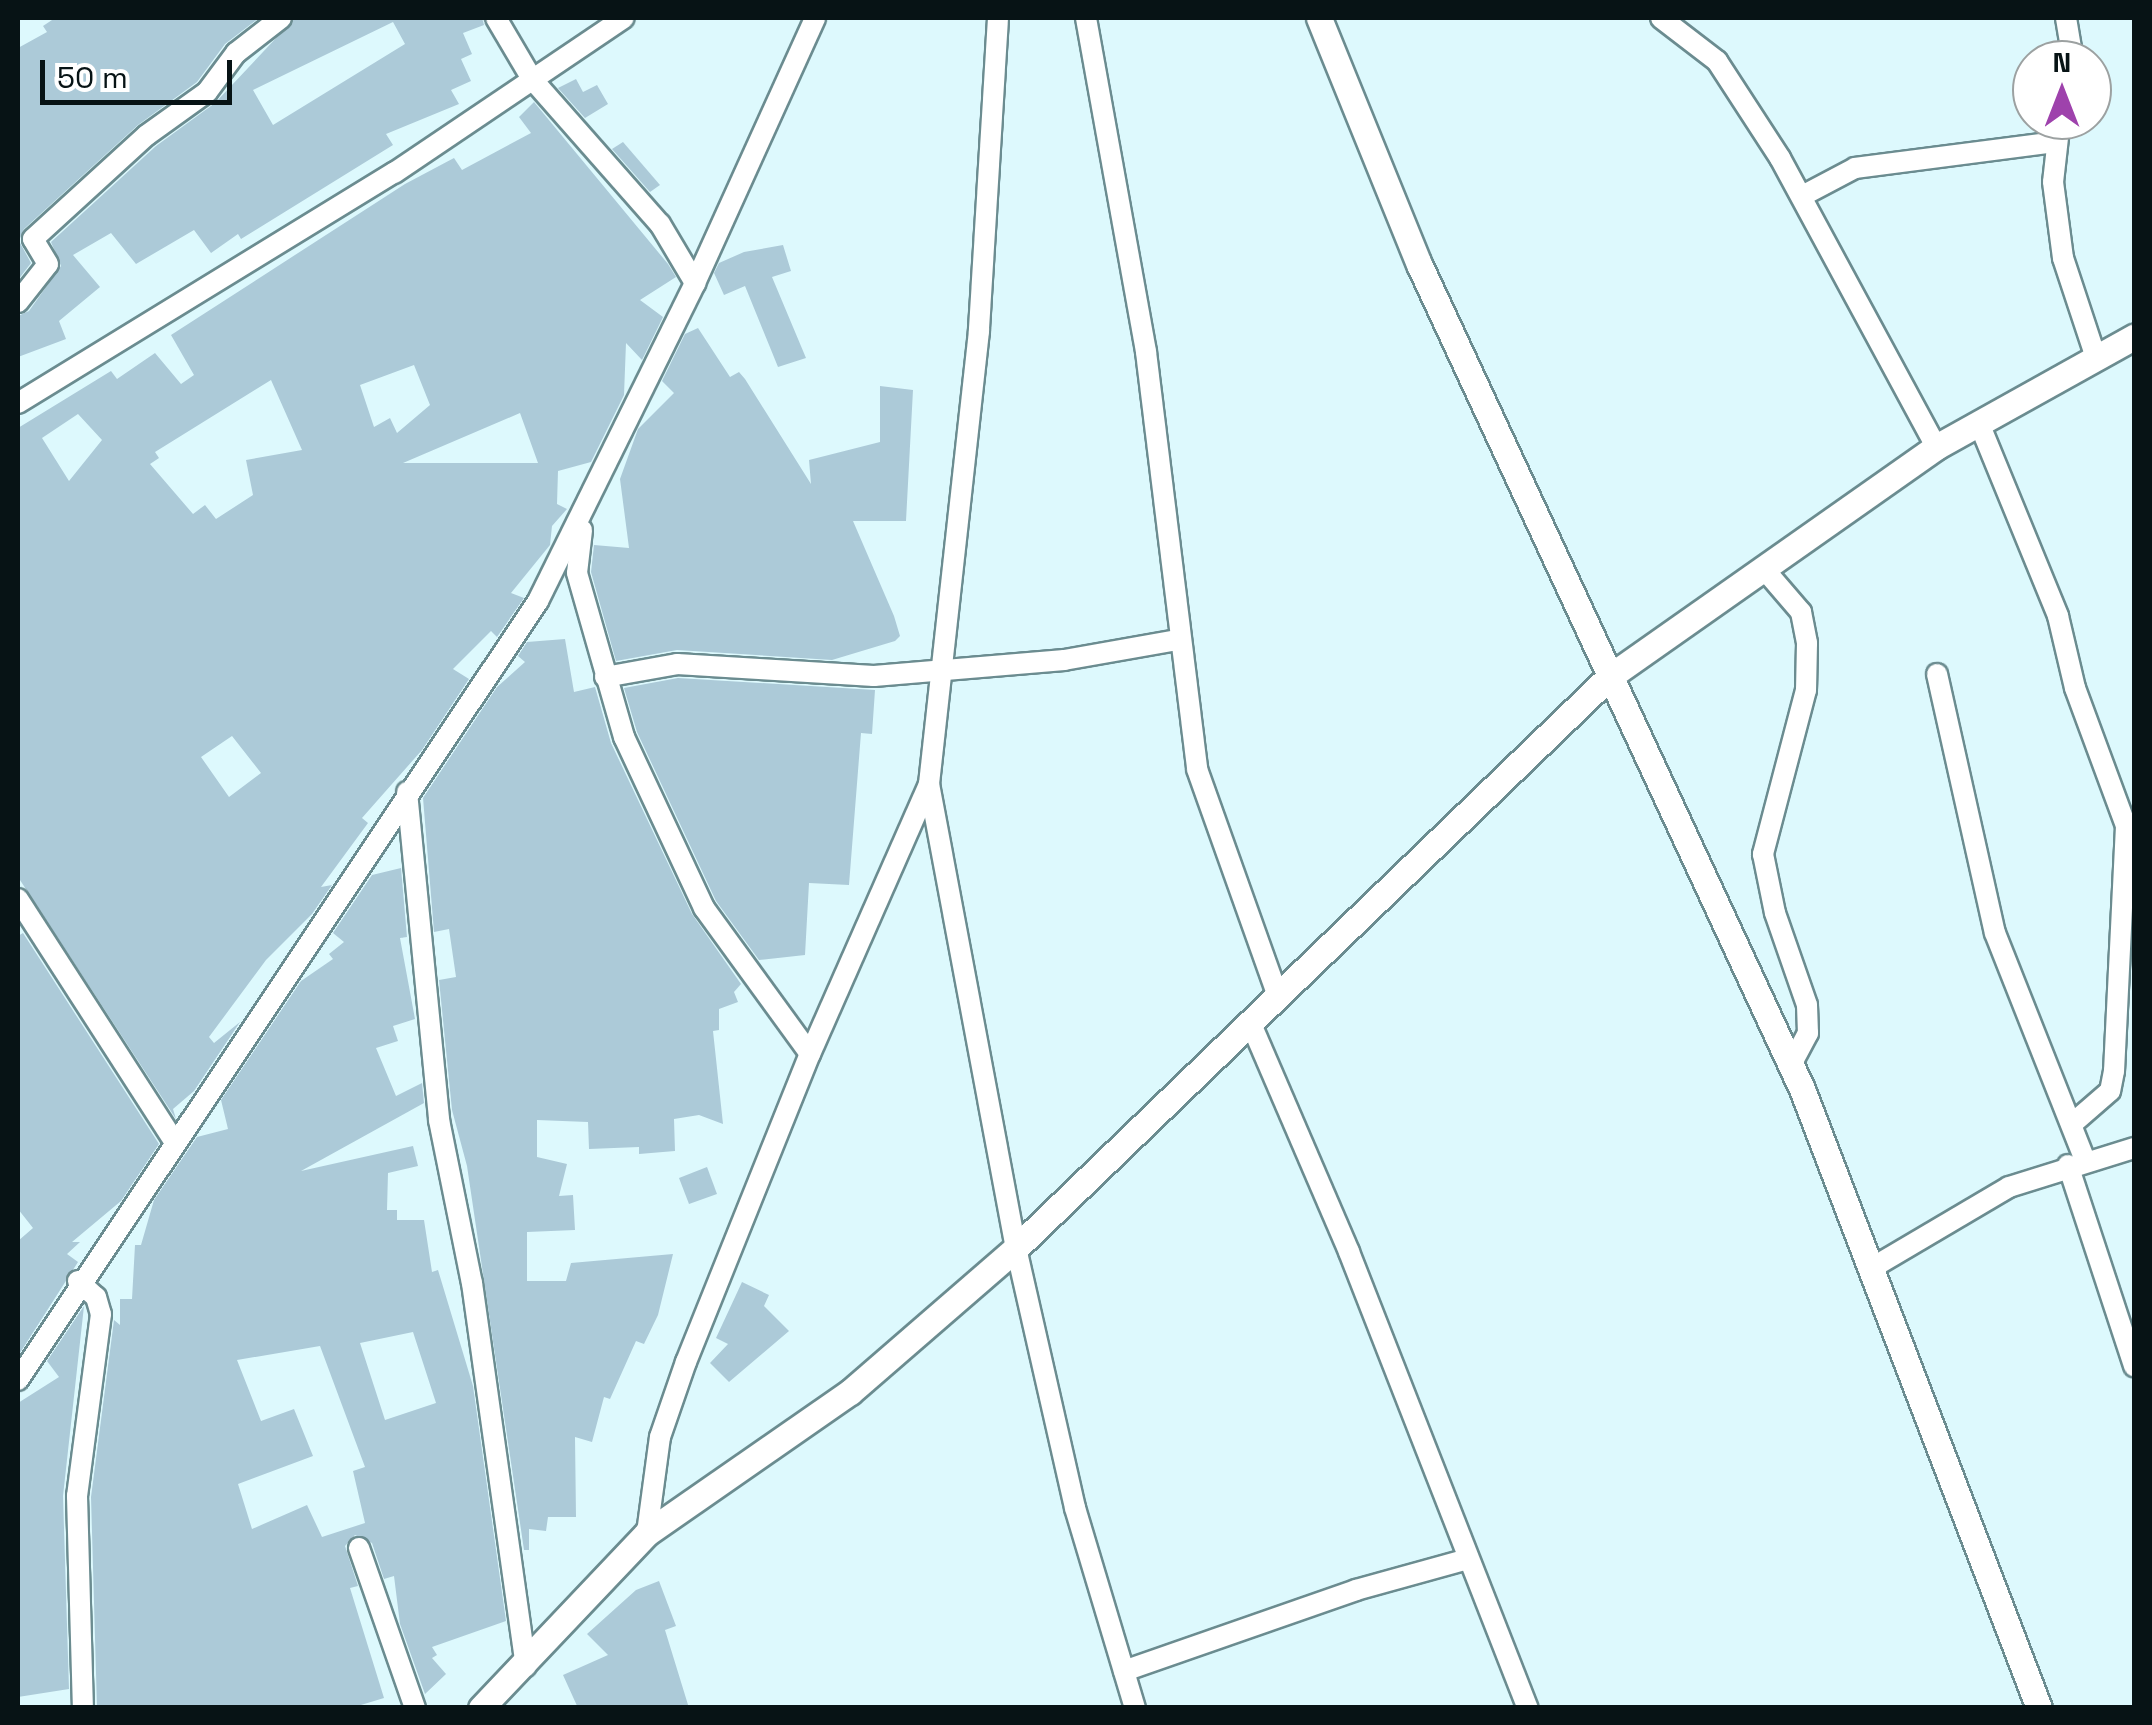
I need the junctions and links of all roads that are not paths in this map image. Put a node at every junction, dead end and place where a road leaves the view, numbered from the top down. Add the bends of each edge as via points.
1 (281, 18) edge
2 (496, 18) edge
3 (624, 18) edge
4 (814, 18) edge
5 (998, 18) edge
6 (1086, 18) edge
7 (1319, 18) edge
8 (1661, 18) edge
9 (532, 79) junction
10 (2054, 142) joint
11 (1802, 196) junction
12 (696, 283) junction
13 (18, 302) edge
14 (2134, 337) edge
15 (2095, 355) junction
16 (18, 403) edge
17 (1979, 423) junction
18 (1936, 447) junction
19 (584, 518) junction
20 (1764, 569) junction
21 (1178, 640) junction
22 (937, 672) junction
23 (1937, 674) dead end
24 (1609, 676) junction
25 (606, 678) junction
26 (929, 784) junction
27 (407, 792) junction
28 (18, 899) edge
29 (1278, 997) junction
30 (1251, 1024) junction
31 (810, 1054) junction
32 (1790, 1068) junction
33 (2073, 1123) junction
34 (175, 1142) junction
35 (2134, 1148) edge
36 (2076, 1163) junction
37 (1016, 1248) junction
38 (1870, 1269) junction
39 (78, 1281) junction
40 (2134, 1366) edge
41 (18, 1380) edge
42 (647, 1533) junction
43 (360, 1548) dead end
44 (1468, 1559) junction
45 (526, 1666) junction
46 (1124, 1671) junction
47 (83, 1708) edge
48 (415, 1708) edge
49 (481, 1708) edge
50 (1135, 1708) edge
51 (1528, 1708) edge
52 (2039, 1708) edge

1 - 13 street via 236,53 207,92 147,135 33,238 48,264
2 - 9 street
3 - 9 street
4 - 12 street
5 - 22 street via 979,331
6 - 21 street via 1146,352
7 - 24 street via 1419,264
8 - 11 street via 1717,61
9 - 12 street via 660,224
9 - 16 street via 188,304
10 - 11 street via 1855,168
10 - 15 street via 2063,258
11 - 18 street
12 - 19 street
14 - 15 street
15 - 17 street
17 - 18 street
17 - 33 street via 2058,616 2075,688 2126,826 2114,1071 2110,1091
18 - 20 street
19 - 25 street via 577,573
19 - 27 street via 538,601
20 - 24 street
20 - 32 street via 1801,612 1807,644 1806,690 1763,854 1774,913 1807,1006 1808,1033
21 - 22 street
21 - 29 street via 1197,769
22 - 25 street via 874,676 678,664
22 - 26 street
23 - 33 street via 1995,933
24 - 29 street
24 - 32 street
25 - 31 street via 624,737 704,908 730,953
26 - 31 street
26 - 37 street
27 - 34 street
27 - 45 street via 436,1103 472,1283
28 - 34 street
29 - 30 street
30 - 37 street
30 - 44 street via 1350,1252
31 - 42 street via 660,1438
32 - 38 street
33 - 36 street
34 - 39 street
35 - 36 street
36 - 38 street via 2009,1187
36 - 40 street
37 - 42 street via 850,1392
37 - 46 street via 1075,1508
38 - 52 street
39 - 41 street
39 - 47 street via 96,1297 101,1314 77,1496
42 - 45 street
43 - 48 street
44 - 46 street via 1356,1590
44 - 51 street
45 - 49 street
46 - 50 street

